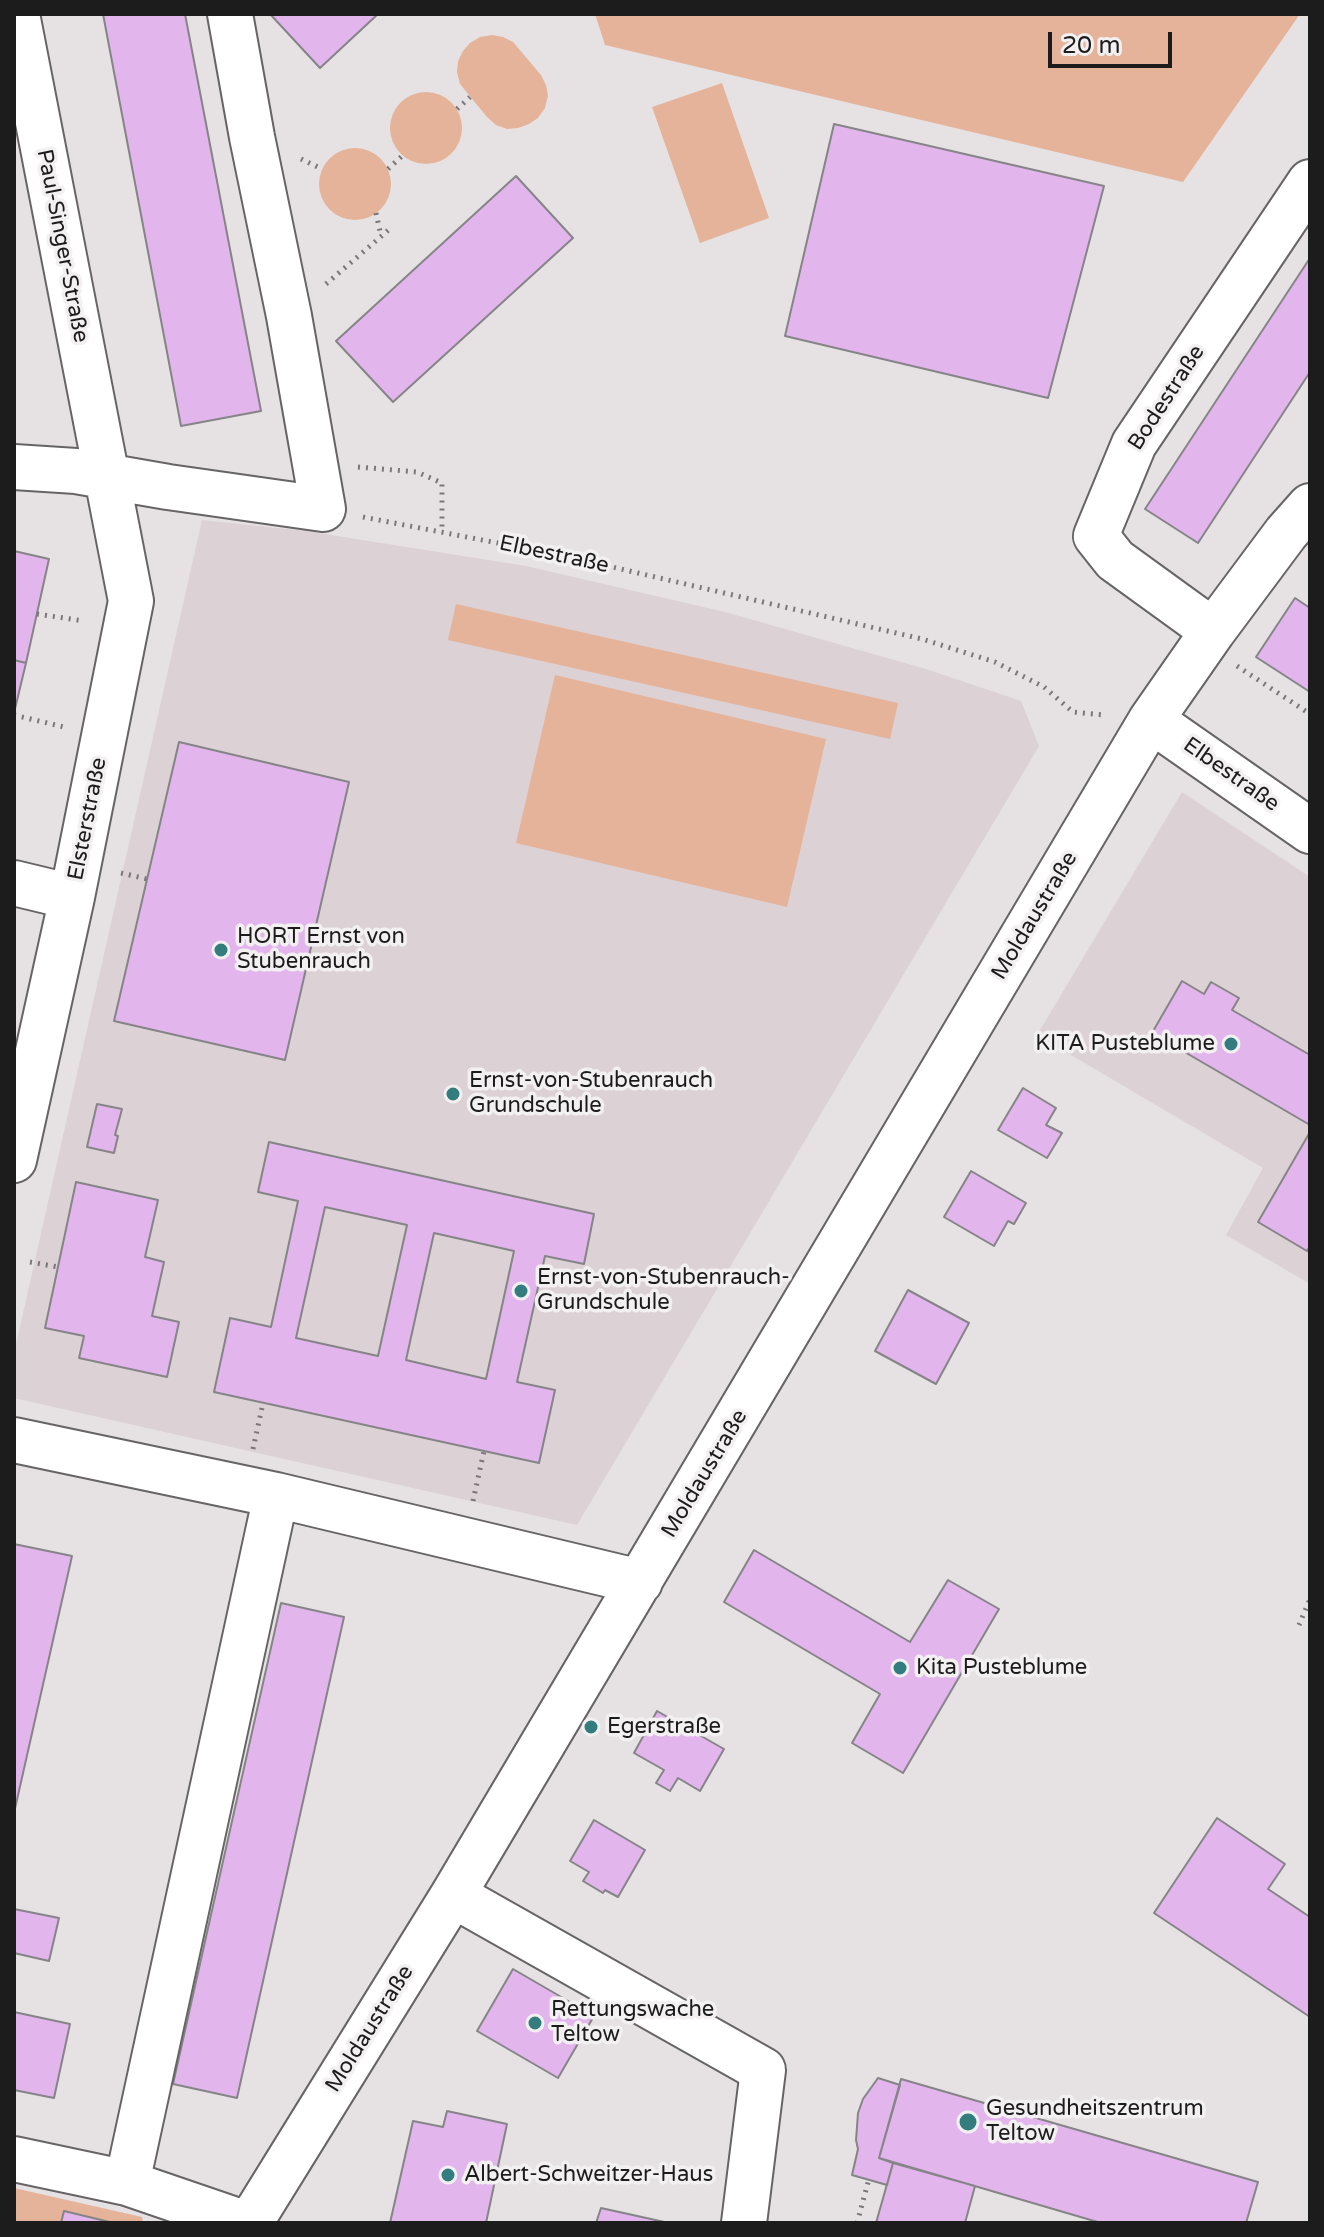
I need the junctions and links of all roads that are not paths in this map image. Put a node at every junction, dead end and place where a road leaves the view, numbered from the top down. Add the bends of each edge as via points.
1 (17, 14) edge
2 (230, 14) edge
3 (1310, 182) edge
4 (14, 467) edge
5 (108, 478) junction
6 (1310, 506) edge
7 (1208, 638) junction
8 (1151, 720) junction
9 (1310, 831) edge
10 (14, 883) edge
11 (72, 897) junction
12 (14, 1160) edge
13 (14, 1440) edge
14 (276, 1495) junction
15 (640, 1582) junction
16 (453, 1895) junction
17 (14, 2159) edge
18 (127, 2183) junction
19 (247, 2223) edge
20 (744, 2223) edge

1 - 5 street, Paul-Singer-Straße
2 - 5 street via 323,509
3 - 7 street, Bodestraße via 1134,444 1096,536 1115,560
4 - 5 street
5 - 11 street, Elsterstraße via 131,601
6 - 7 street
7 - 8 street
8 - 9 street, Elbestraße
8 - 15 street, Moldaustraße
10 - 11 street
11 - 12 street, Elsterstraße
13 - 14 street
14 - 15 street
14 - 18 street
15 - 16 street, Moldaustraße
16 - 19 street, Moldaustraße
16 - 20 street via 763,2070
17 - 18 street
18 - 19 street

